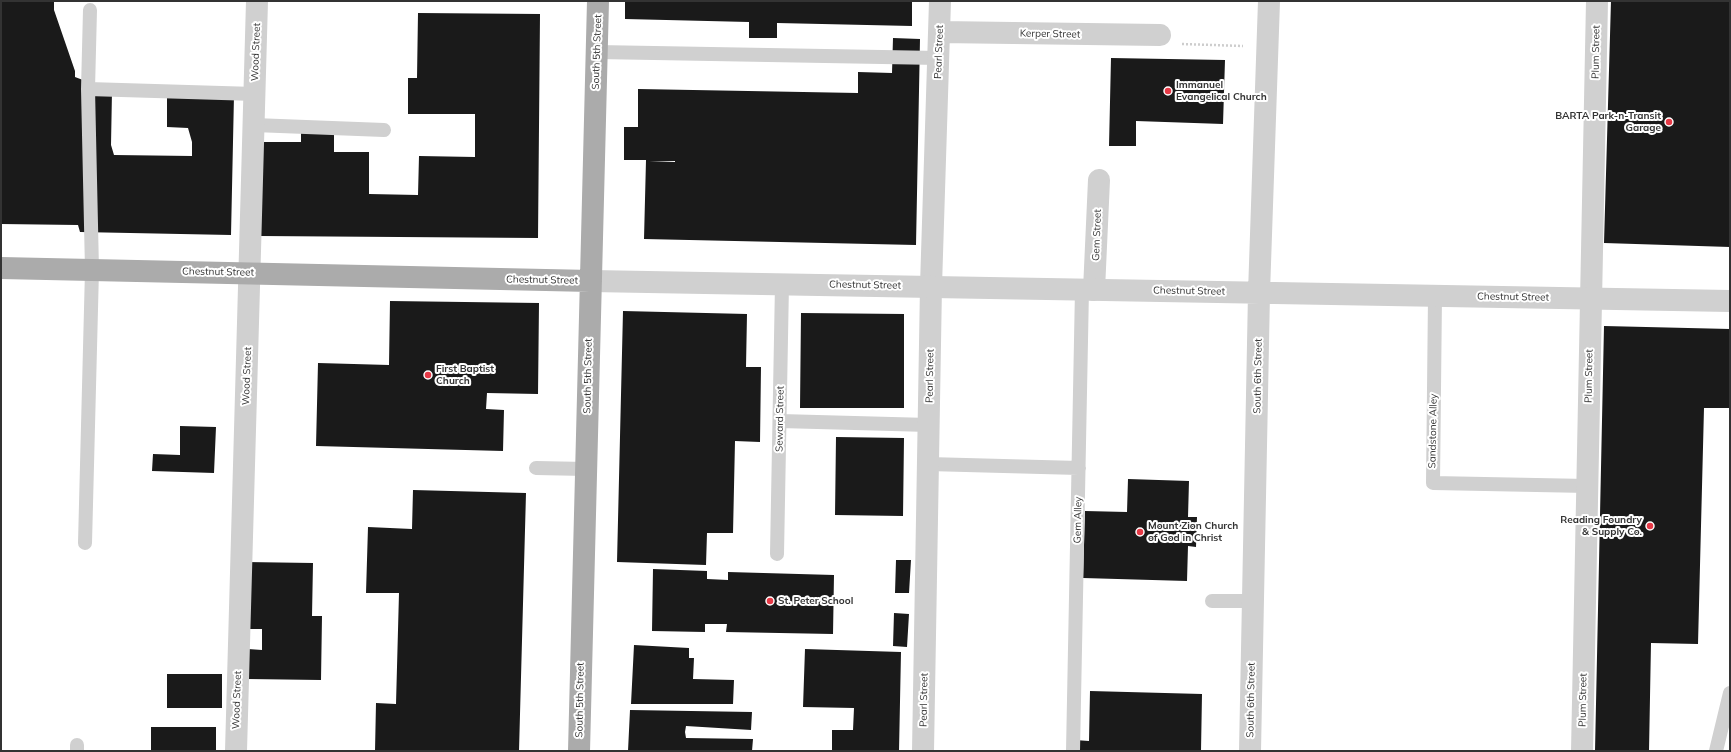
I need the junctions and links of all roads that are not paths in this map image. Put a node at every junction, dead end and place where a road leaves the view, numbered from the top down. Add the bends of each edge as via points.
1 (257, 1) edge
2 (598, 1) edge
3 (940, 1) edge
4 (1269, 1) edge
5 (1597, 1) edge
6 (90, 10) dead end
7 (940, 32) junction
8 (1160, 35) dead end
9 (597, 52) junction
10 (939, 58) junction
11 (88, 90) junction
12 (255, 94) junction
13 (254, 124) junction
14 (384, 130) dead end
15 (1099, 180) dead end
16 (1, 268) edge
17 (92, 270) junction
18 (250, 273) junction
19 (591, 281) junction
20 (782, 284) junction
21 (931, 286) junction
22 (1088, 289) junction
23 (1260, 293) junction
24 (1435, 296) junction
25 (1590, 298) junction
26 (1730, 301) edge
27 (780, 421) junction
28 (929, 425) junction
29 (928, 464) junction
30 (536, 468) dead end
31 (1079, 468) junction
32 (586, 469) junction
33 (1588, 486) junction
34 (84, 543) dead end
35 (777, 554) dead end
36 (1212, 601) dead end
37 (1253, 601) junction
38 (1730, 693) edge
39 (236, 751) edge
40 (579, 751) edge
41 (923, 751) edge
42 (1073, 751) edge
43 (1250, 751) edge
44 (1582, 751) edge
45 (1716, 751) edge

1 - 12 street, Wood Street
2 - 9 main road, South 5th Street
3 - 7 street, Pearl Street
4 - 23 street, South 6th Street
5 - 25 street, Plum Street
6 - 11 lane
7 - 8 street, Kerper Street
7 - 10 street, Pearl Street
9 - 10 lane
9 - 19 main road, South 5th Street
10 - 21 street, Pearl Street
11 - 12 lane
11 - 17 lane
12 - 13 street, Wood Street
13 - 14 lane
13 - 18 street, Wood Street
15 - 22 street, Gem Street
16 - 17 main road, Chestnut Street
17 - 18 main road, Chestnut Street
17 - 34 lane
18 - 19 main road, Chestnut Street
18 - 39 street, Wood Street
19 - 20 street, Chestnut Street
19 - 32 main road, South 5th Street
20 - 21 street, Chestnut Street
20 - 27 lane, Seward Street
21 - 22 street, Chestnut Street
21 - 28 street, Pearl Street
22 - 23 street, Chestnut Street
22 - 31 lane, Gem Alley
23 - 24 street, Chestnut Street
23 - 37 street, South 6th Street
24 - 25 street, Chestnut Street
24 - 33 lane, Sandstone Alley via 1433,482
25 - 26 street, Chestnut Street
25 - 33 street, Plum Street
27 - 28 lane
27 - 35 lane, Seward Street
28 - 29 street, Pearl Street
29 - 31 lane
29 - 41 street, Pearl Street
30 - 32 lane
31 - 42 lane, Gem Alley
32 - 40 main road, South 5th Street
33 - 44 street, Plum Street
36 - 37 lane
37 - 43 street, South 6th Street
38 - 45 lane

